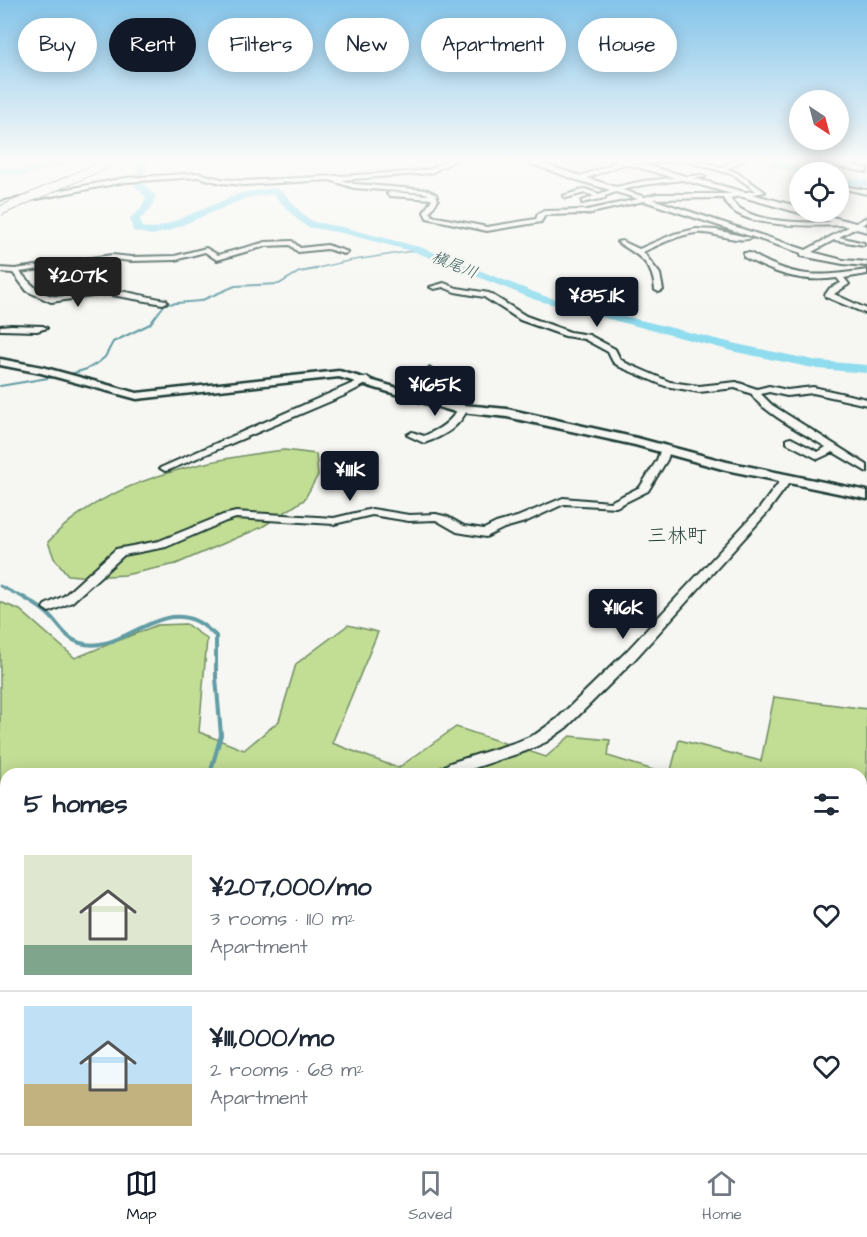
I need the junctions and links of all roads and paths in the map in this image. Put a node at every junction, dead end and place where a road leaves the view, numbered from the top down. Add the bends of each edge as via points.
1 (427, 213) edge
2 (551, 213) edge
3 (689, 213) edge
4 (746, 214) joint
5 (867, 219) edge
6 (835, 222) edge
7 (720, 224) junction
8 (854, 228) edge
9 (758, 236) junction
10 (834, 238) junction
11 (620, 242) dead end
12 (862, 244) dead end
13 (640, 251) junction
14 (345, 252) dead end
15 (804, 254) junction
16 (747, 255) dead end
17 (867, 264) edge
18 (0, 270) edge
19 (15, 271) junction
20 (867, 272) edge
21 (840, 277) junction
22 (434, 287) dead end
23 (659, 290) dead end
24 (163, 302) dead end
25 (867, 312) edge
26 (0, 328) edge
27 (43, 328) dead end
28 (0, 362) edge
29 (429, 371) dead end
30 (367, 380) junction
31 (756, 392) junction
32 (418, 397) junction
33 (867, 402) edge
34 (463, 408) junction
35 (412, 435) dead end
36 (791, 441) dead end
37 (832, 448) junction
38 (665, 451) junction
39 (165, 468) dead end
40 (867, 469) edge
41 (787, 479) junction
42 (867, 495) edge
43 (50, 608) dead end
44 (453, 768) edge

1 - 2 street via 429,217 488,229 539,221 540,215
3 - 7 street
4 - 7 street
4 - 8 street via 789,224
5 - 8 street
6 - 8 highway
7 - 9 street
8 - 10 street
9 - 13 street via 743,238 691,231
9 - 15 street
10 - 12 street
10 - 15 street
11 - 13 street
13 - 23 street
14 - 19 street via 327,247 298,250 292,243 270,244 217,258 206,250 181,257 112,257
15 - 17 street via 837,263
16 - 21 street via 782,274 809,279
18 - 19 street
19 - 24 street via 30,289 51,300 106,292
20 - 21 street
21 - 25 street via 845,284 829,295
22 - 31 street via 444,285 489,296 523,318 586,337 612,351 623,365 658,381 699,388 736,385
26 - 27 street
28 - 30 street via 137,396 328,374
29 - 32 street
30 - 32 street
30 - 39 street
31 - 33 street via 813,390
31 - 37 street via 769,407
32 - 34 street
34 - 35 street via 455,424 424,440
34 - 38 street via 507,412
36 - 37 street via 818,456
37 - 40 street
38 - 41 street
38 - 43 street via 644,489 612,505 563,501 486,533 461,529 436,517 372,513 334,522 236,515 223,518 162,544 120,552 68,598
41 - 42 street
41 - 44 street via 638,647 562,723 541,738

